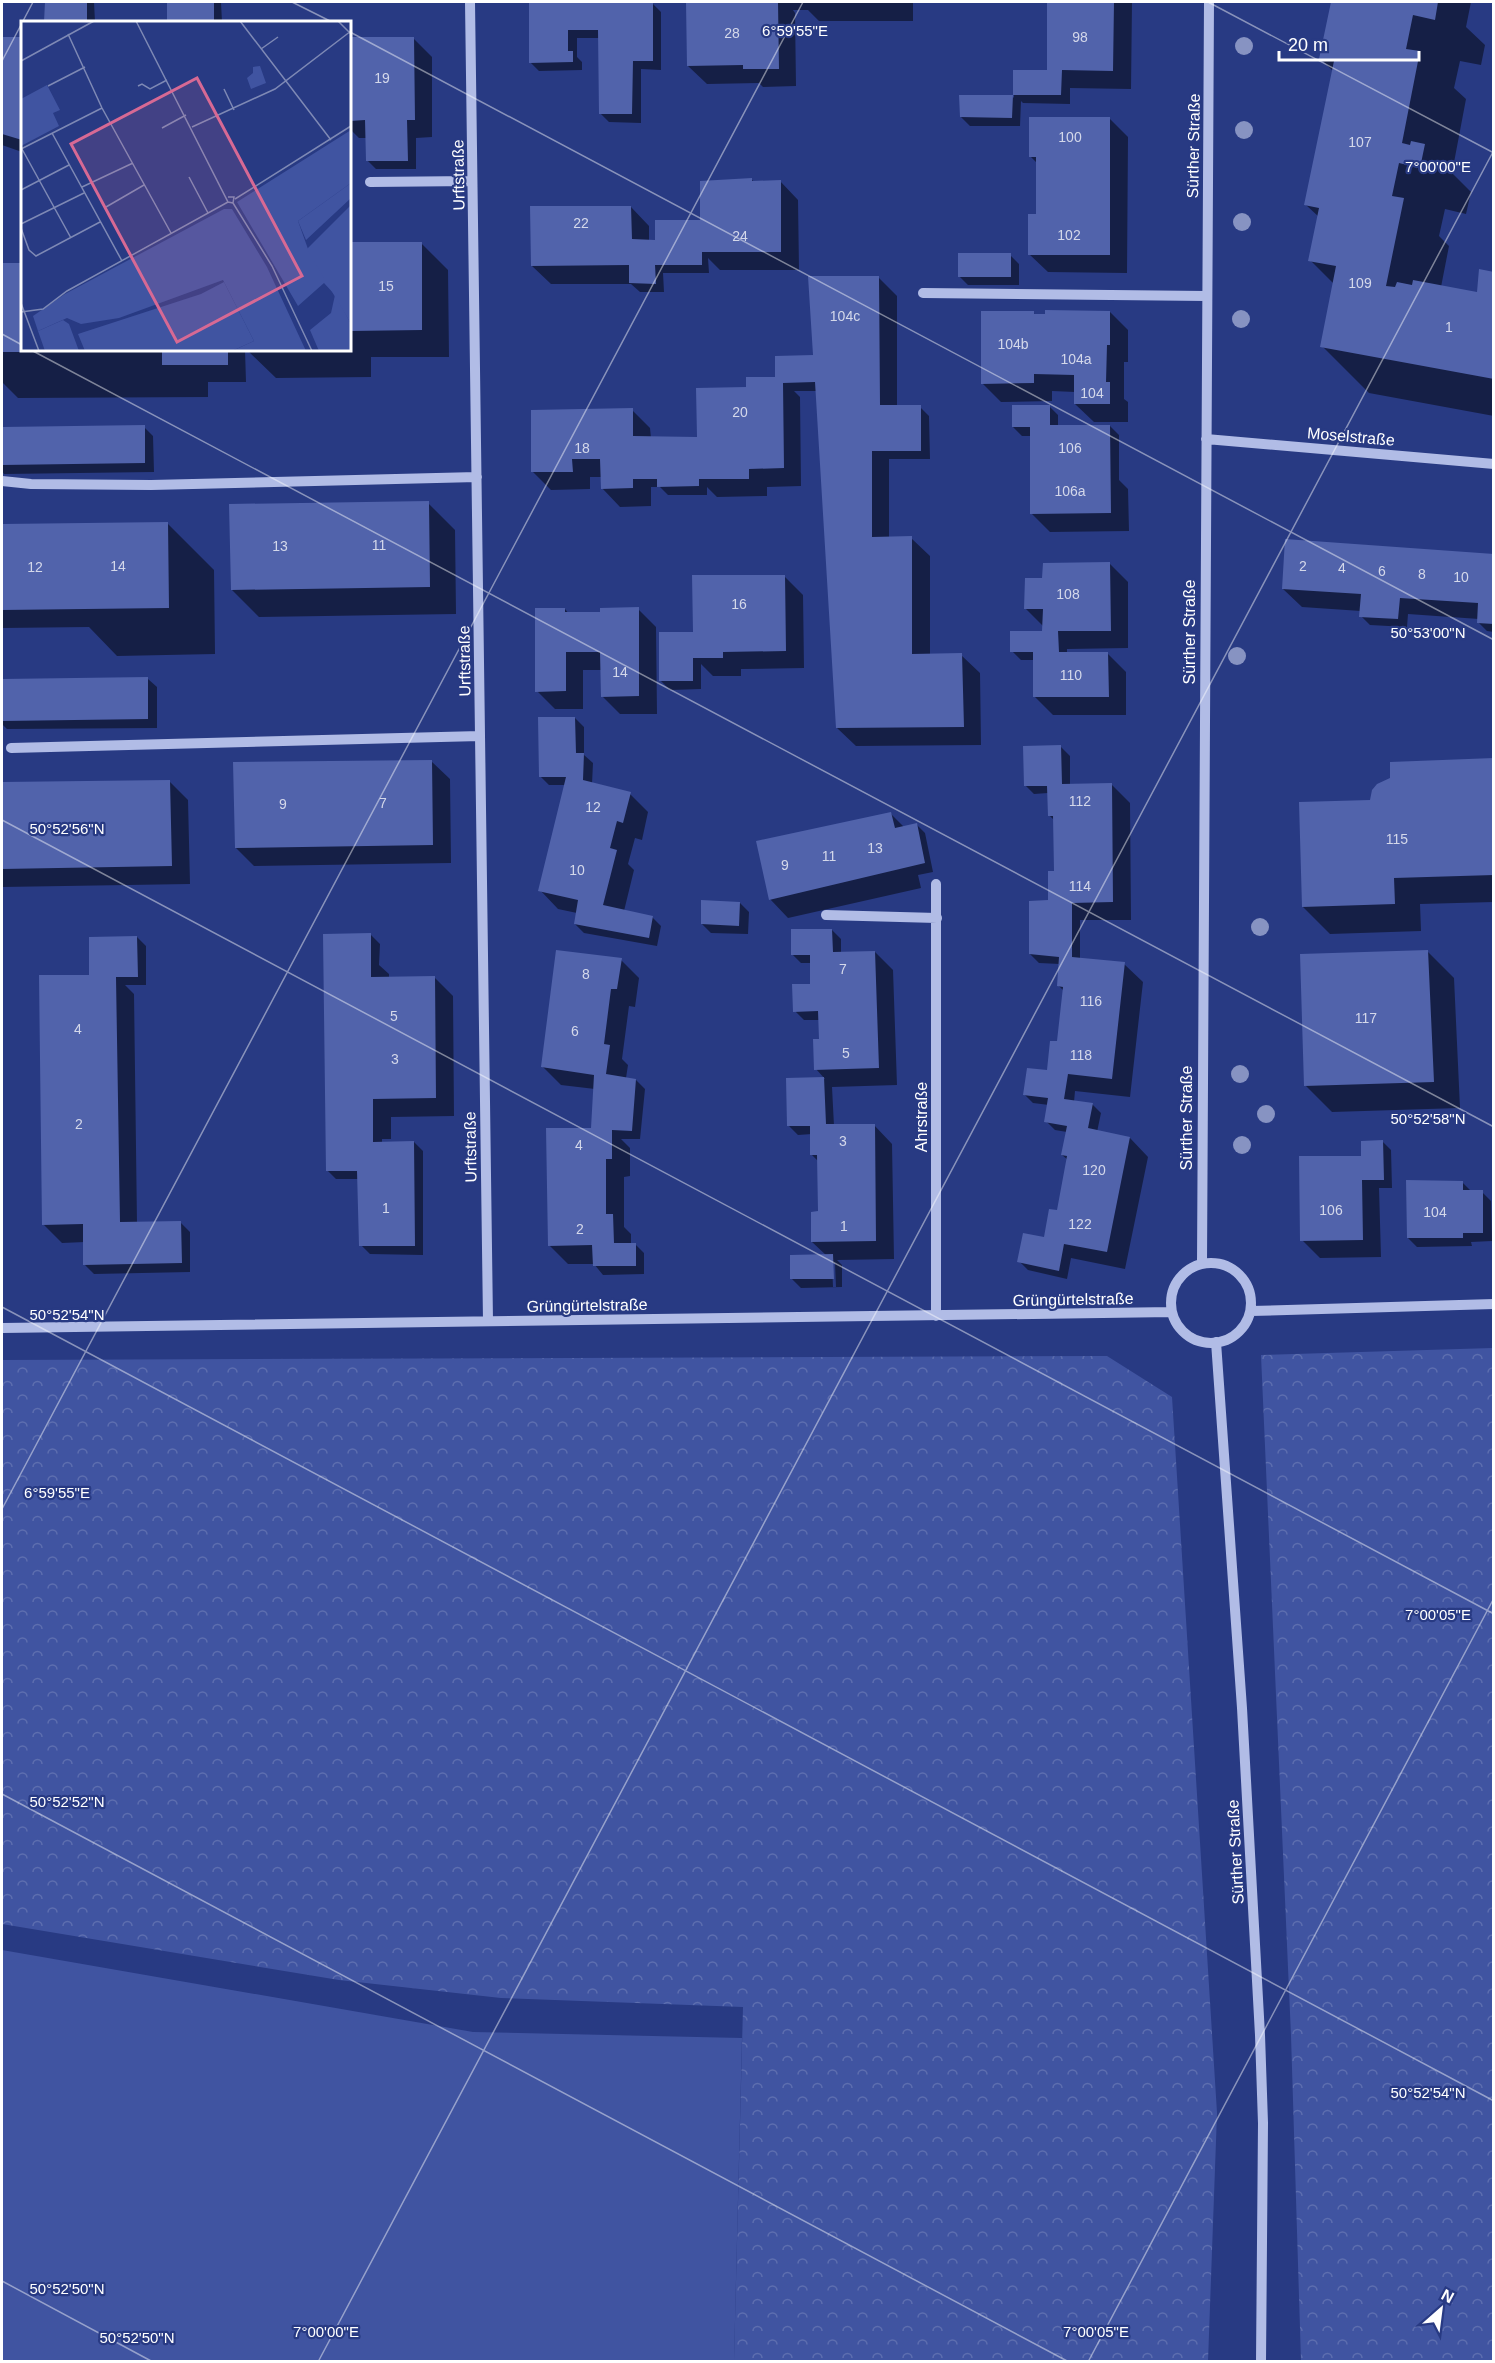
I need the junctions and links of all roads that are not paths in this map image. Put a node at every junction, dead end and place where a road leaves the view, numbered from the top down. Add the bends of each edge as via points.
1 (470, 2) edge
2 (1209, 2) edge
3 (472, 181) junction
4 (370, 182) dead end
5 (923, 293) dead end
6 (1206, 296) junction
7 (1206, 439) junction
8 (1494, 464) edge
9 (477, 477) junction
10 (2, 481) edge
11 (480, 736) junction
12 (11, 748) dead end
13 (936, 884) dead end
14 (826, 915) dead end
15 (937, 918) junction
16 (1202, 1263) junction
17 (1494, 1304) edge
18 (1251, 1311) junction
19 (1172, 1312) junction
20 (936, 1316) junction
21 (488, 1321) junction
22 (2, 1329) edge
23 (1216, 1342) junction
24 (1261, 2361) edge

1 - 3 street, Urftstraße
2 - 6 street, Sürther Straße
3 - 4 street
3 - 9 street, Urftstraße
5 - 6 street
6 - 7 street, Sürther Straße
7 - 8 street, Moselstraße
7 - 16 street, Sürther Straße
9 - 10 street via 151,485
9 - 11 street, Urftstraße
11 - 12 street
11 - 21 street, Urftstraße
13 - 15 street, Ahrstraße
14 - 15 street
15 - 20 street, Ahrstraße
16 - 18 street via 1222,1264 1240,1274 1250,1292
16 - 19 street via 1184,1273 1173,1291
17 - 18 street
18 - 23 street via 1244,1326 1232,1337
19 - 20 street, Grüngürtelstraße
19 - 23 street via 1188,1336
20 - 21 street, Grüngürtelstraße
21 - 22 street, Grüngürtelstraße
23 - 24 street, Sürther Straße via 1260,2035

